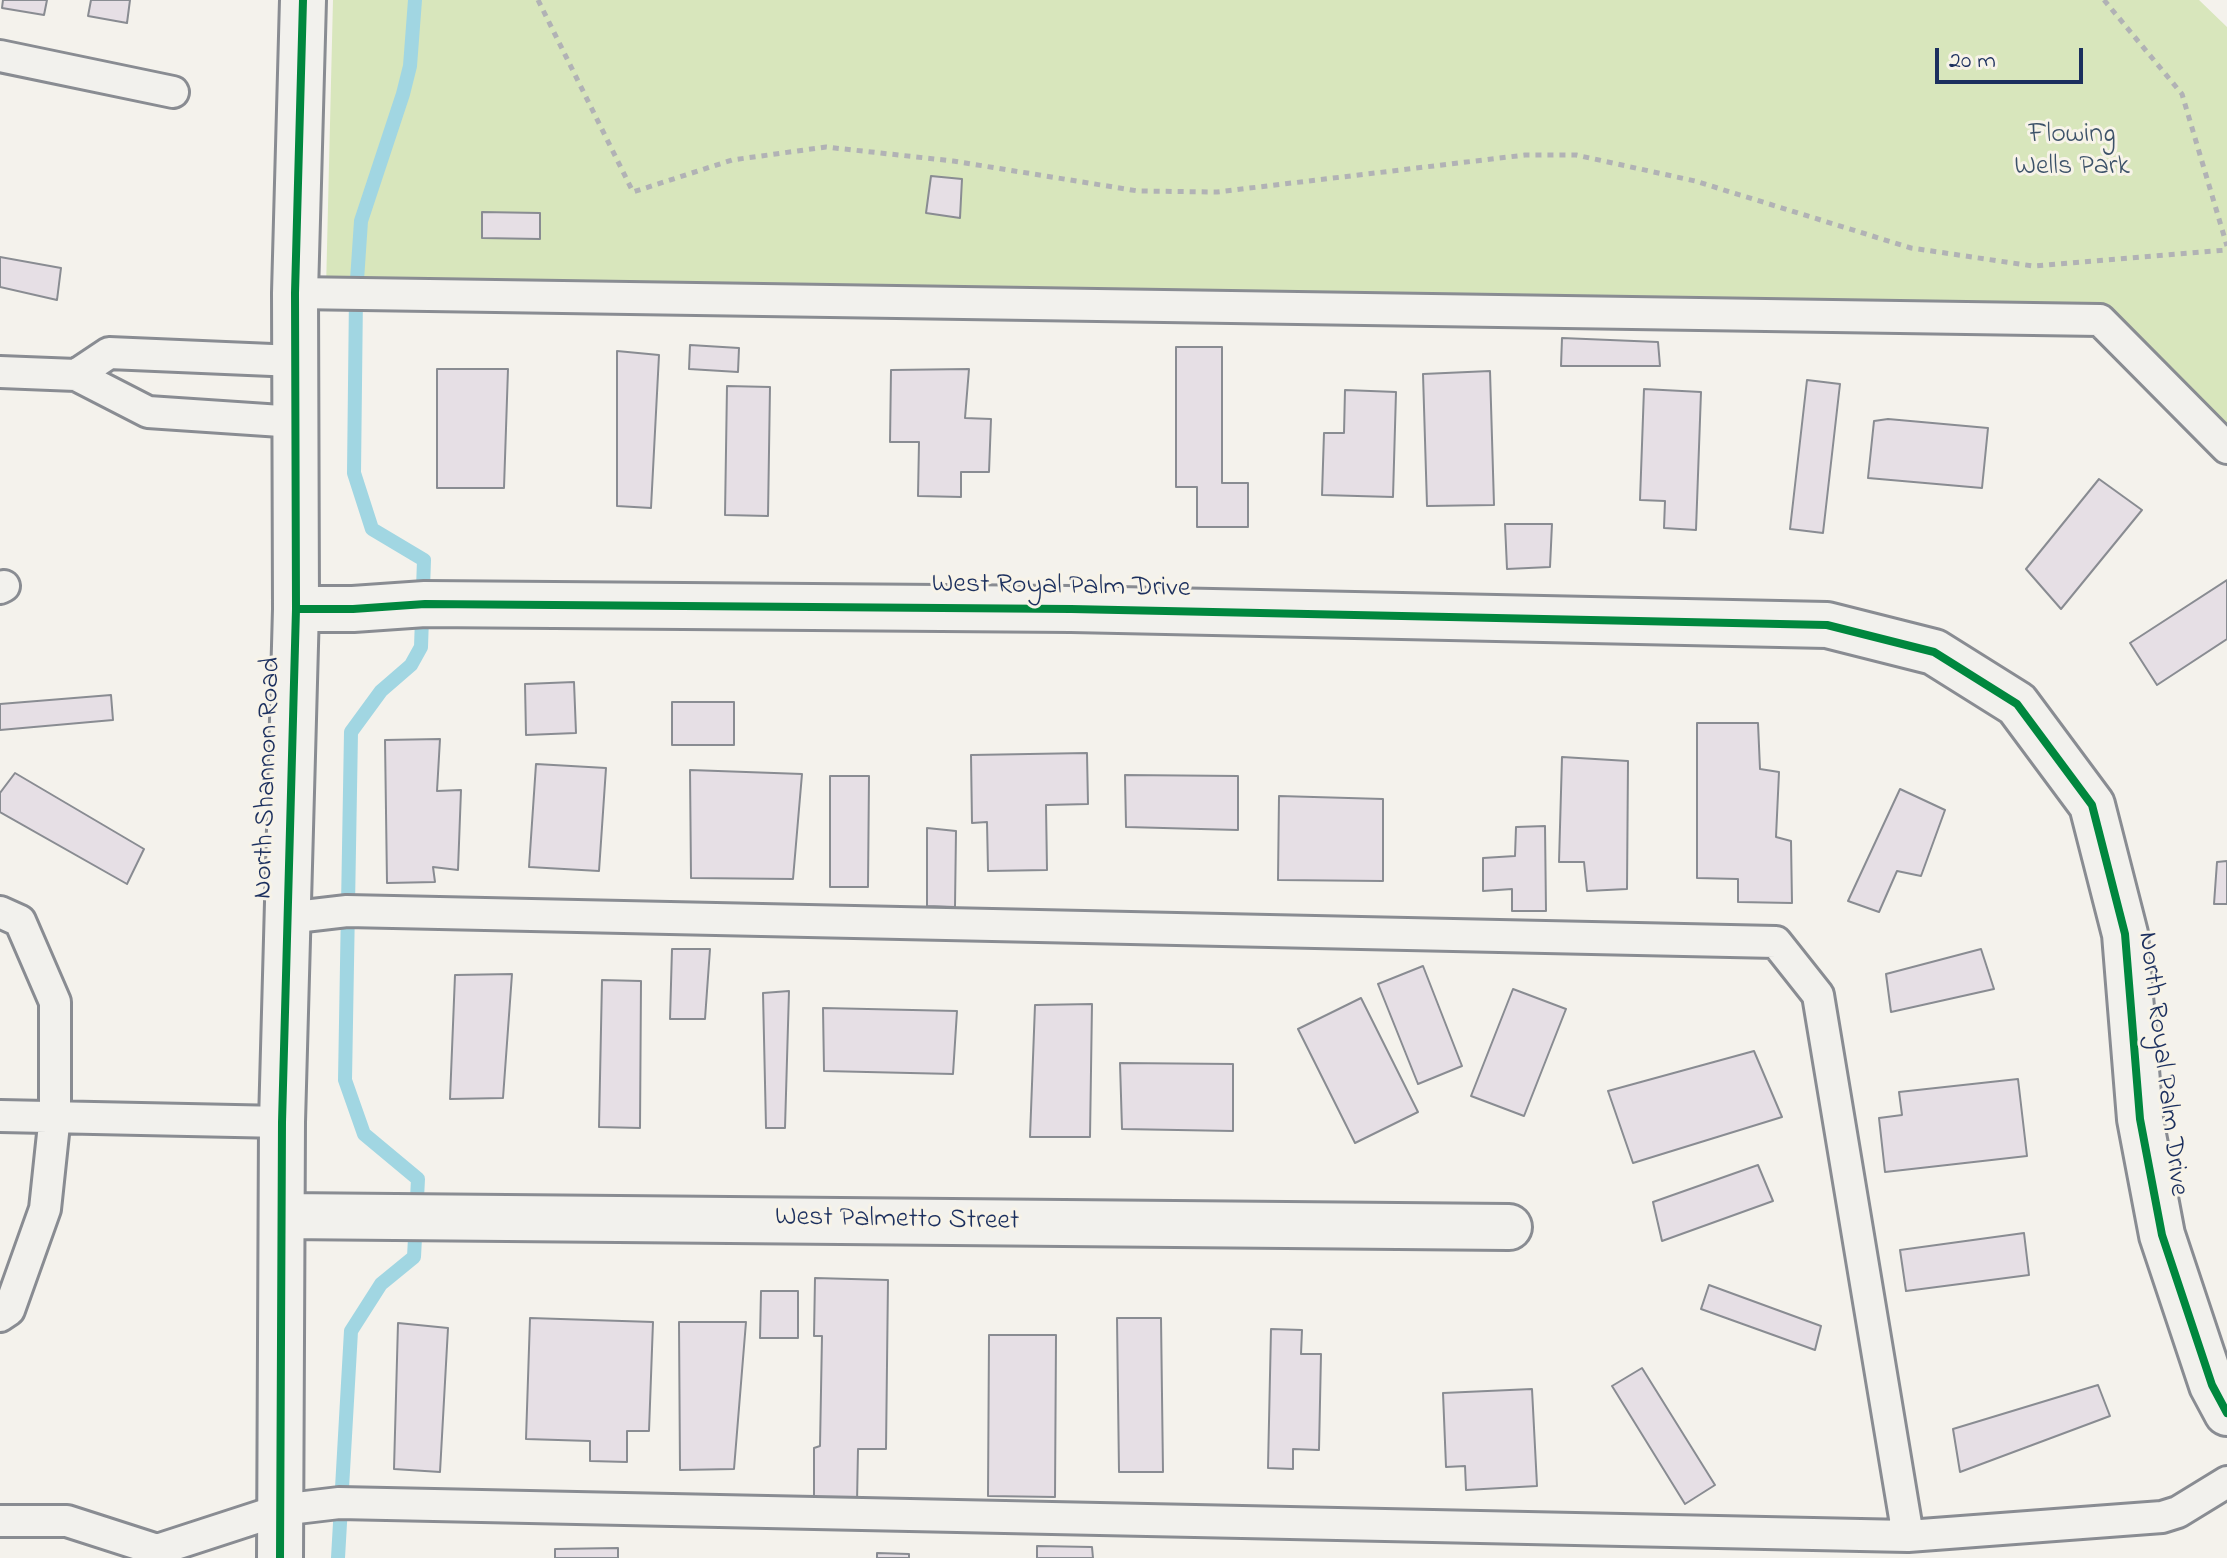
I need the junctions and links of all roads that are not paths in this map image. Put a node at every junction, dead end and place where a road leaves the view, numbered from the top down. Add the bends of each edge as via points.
1 (303, 0) edge
2 (0, 56) edge
3 (173, 92) dead end
4 (295, 293) junction
5 (295, 361) junction
6 (0, 372) edge
7 (76, 375) junction
8 (296, 422) junction
9 (2227, 448) edge
10 (296, 609) junction
11 (1827, 625) joint
12 (0, 912) edge
13 (287, 918) junction
14 (55, 1115) junction
15 (0, 1116) edge
16 (282, 1122) junction
17 (284, 1216) junction
18 (1509, 1227) dead end
19 (0, 1316) edge
20 (2227, 1413) edge
21 (2227, 1482) edge
22 (280, 1510) junction
23 (0, 1521) edge
24 (1908, 1536) junction
25 (280, 1558) edge

1 - 4 street, North Shannon Road
2 - 3 lane
4 - 5 street, North Shannon Road
4 - 9 lane via 2100,320
5 - 7 lane via 109,353
5 - 8 street, North Shannon Road
6 - 7 lane
7 - 8 lane via 148,412
8 - 10 street, North Shannon Road
10 - 11 street, West Royal Palm Drive via 441,604 1071,609
10 - 13 street, North Shannon Road
11 - 20 street, North Royal Palm Drive via 1934,652 2017,704 2092,805 2125,934 2140,1119 2162,1235 2212,1385
12 - 14 lane via 20,921 55,1002
13 - 16 street, North Shannon Road
13 - 24 lane via 363,911 1776,942 1818,995
14 - 15 lane
14 - 16 lane
14 - 19 lane via 45,1209 9,1310
16 - 17 street, North Shannon Road
17 - 18 street, West Palmetto Street
17 - 22 street, North Shannon Road
21 - 24 lane via 2162,1517
22 - 23 lane via 157,1550 67,1521
22 - 24 lane via 339,1503
22 - 25 street, North Shannon Road

